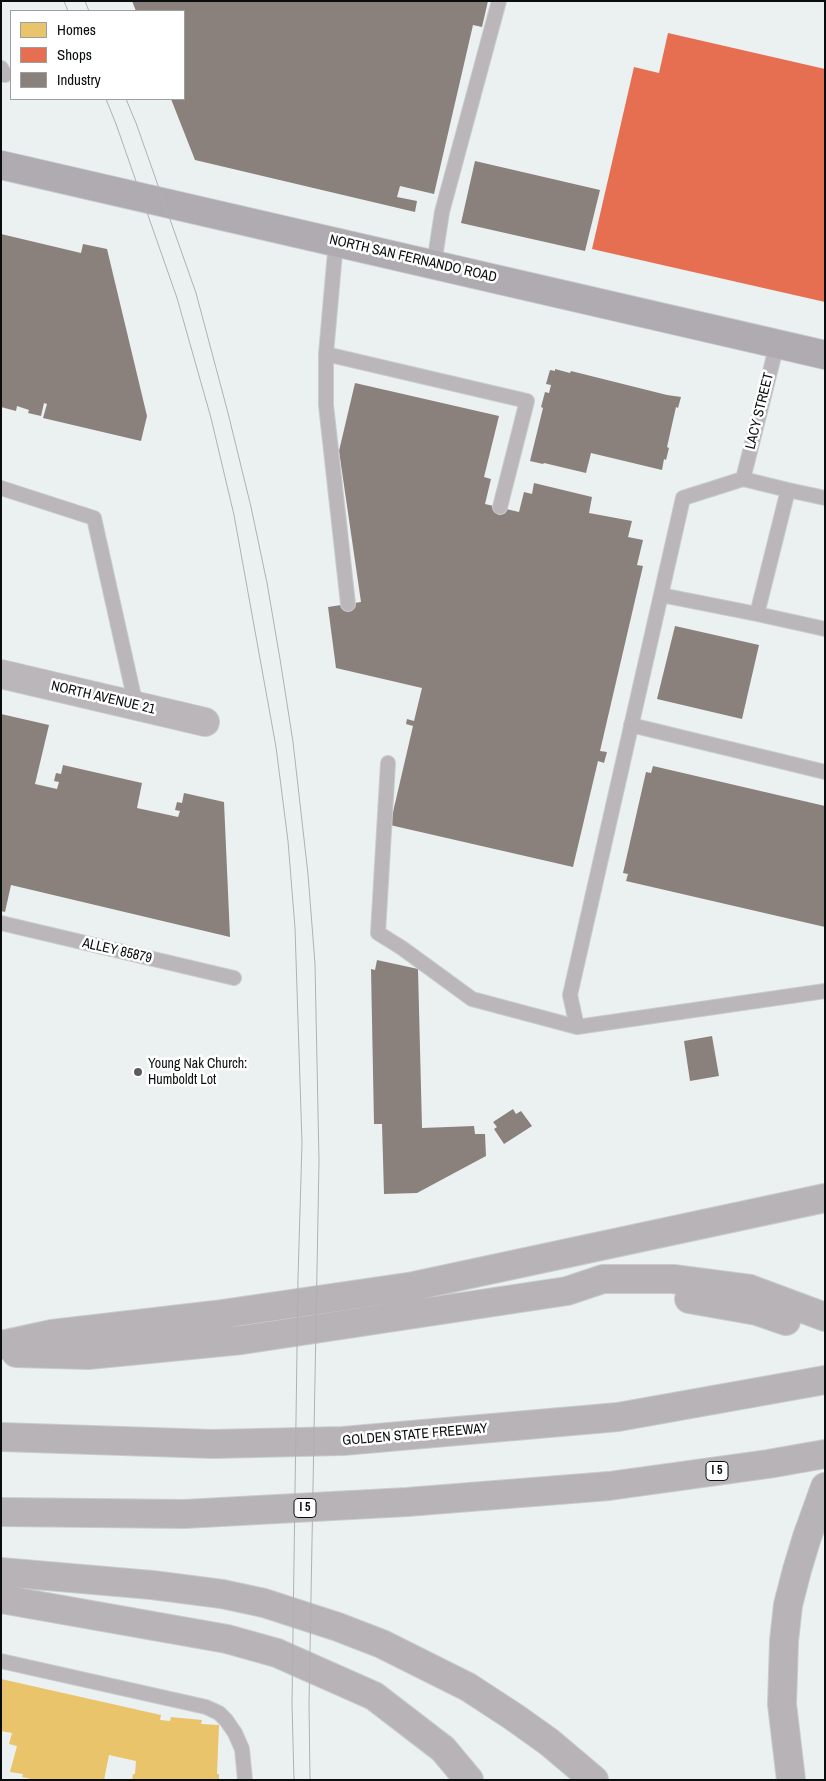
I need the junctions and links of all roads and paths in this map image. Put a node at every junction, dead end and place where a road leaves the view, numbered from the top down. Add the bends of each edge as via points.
1 (499, 1) edge
2 (1, 68) edge
3 (1, 74) edge
4 (1, 165) edge
5 (336, 241) junction
6 (434, 264) junction
7 (777, 344) junction
8 (326, 354) junction
9 (825, 355) edge
10 (743, 479) junction
11 (1, 488) edge
12 (788, 490) junction
13 (825, 498) edge
14 (500, 508) dead end
15 (661, 596) junction
16 (348, 604) dead end
17 (756, 614) junction
18 (825, 629) edge
19 (1, 674) edge
20 (136, 706) junction
21 (205, 722) dead end
22 (632, 724) junction
23 (388, 763) dead end
24 (825, 772) edge
25 (1, 923) edge
26 (234, 978) dead end
27 (825, 991) edge
28 (577, 1027) junction
29 (825, 1198) edge
30 (567, 1291) junction
31 (825, 1317) edge
32 (825, 1336) edge
33 (1, 1345) edge
34 (1, 1352) edge
35 (825, 1380) edge
36 (1, 1436) edge
37 (825, 1454) edge
38 (825, 1487) edge
39 (1, 1512) edge
40 (1, 1572) edge
41 (1, 1598) edge
42 (1, 1661) edge
43 (245, 1780) edge
44 (469, 1780) edge
45 (594, 1780) edge
46 (791, 1780) edge

1 - 6 lane via 442,212
2 - 3 lane via 5,74
4 - 5 main road, NORTH SAN FERNANDO ROAD
5 - 6 main road, NORTH SAN FERNANDO ROAD
5 - 8 lane
6 - 7 main road, NORTH SAN FERNANDO ROAD
7 - 9 main road, NORTH SAN FERNANDO ROAD
7 - 10 lane, LACY STREET
8 - 14 lane via 527,401
8 - 16 lane via 326,404
10 - 12 lane
10 - 15 lane via 684,498
11 - 20 lane via 94,518
12 - 13 lane
12 - 17 lane
15 - 17 lane
15 - 22 lane
17 - 18 lane
19 - 20 street, NORTH AVENUE 21
20 - 21 street, NORTH AVENUE 21
22 - 24 lane
22 - 28 lane via 570,995
23 - 28 lane via 378,933 472,999
25 - 26 lane, ALLEY 85879
27 - 28 lane
29 - 33 highway via 414,1286 215,1315 52,1334
30 - 31 highway via 602,1280 673,1279 750,1289
30 - 32 highway via 603,1297 679,1297 757,1311
30 - 34 highway via 242,1340 88,1355
35 - 36 highway, GOLDEN STATE FREEWAY via 618,1417 343,1441 213,1444
37 - 39 highway, I 5 via 609,1486 407,1502 184,1514
38 - 46 highway via 807,1536 788,1605 782,1704
40 - 45 highway via 222,1594 338,1627 382,1644 468,1687 514,1716
41 - 44 highway via 227,1639 277,1653 374,1696 443,1749
42 - 43 lane via 206,1707 218,1713 236,1733 242,1748

